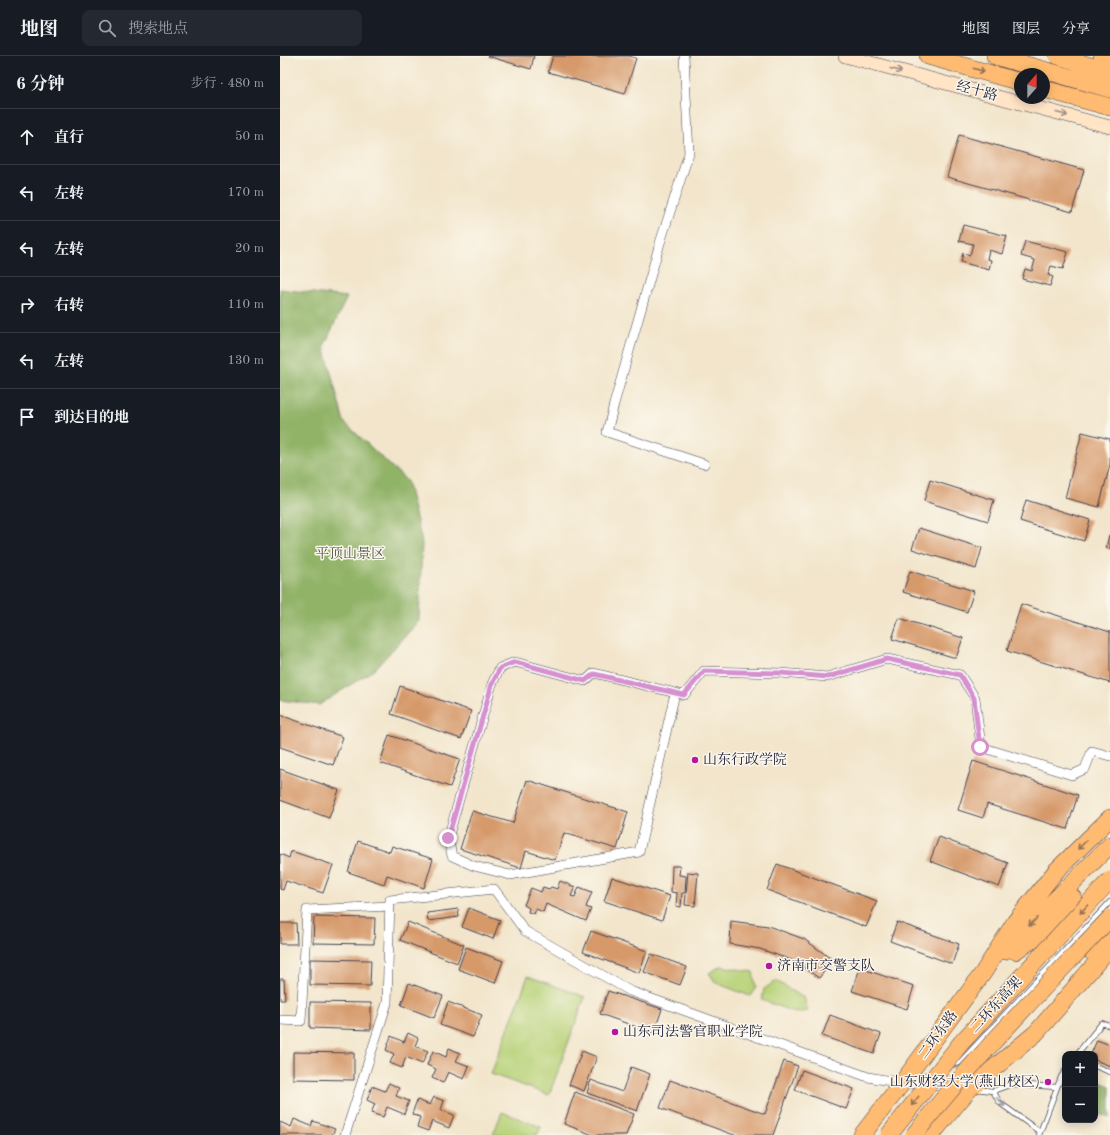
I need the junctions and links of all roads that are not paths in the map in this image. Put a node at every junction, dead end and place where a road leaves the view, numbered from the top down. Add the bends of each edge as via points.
1 (684, 56) edge
2 (845, 56) edge
3 (928, 56) edge
4 (995, 56) edge
5 (1058, 56) edge
6 (1102, 56) edge
7 (1110, 60) edge
8 (1110, 72) edge
9 (1014, 80) edge
10 (1110, 89) edge
11 (1050, 91) edge
12 (1110, 107) edge
13 (1110, 127) edge
14 (704, 464) dead end
15 (675, 693) junction
16 (1110, 756) edge
17 (1108, 818) edge
18 (1110, 845) edge
19 (1110, 859) edge
20 (1110, 880) edge
21 (1110, 902) edge
22 (390, 906) junction
23 (1110, 919) edge
24 (1110, 933) edge
25 (1110, 947) edge
26 (983, 973) junction
27 (280, 1020) edge
28 (1110, 1026) edge
29 (1079, 1051) edge
30 (959, 1063) junction
31 (1098, 1067) edge
32 (1110, 1072) edge
33 (986, 1075) junction
34 (1062, 1076) edge
35 (902, 1083) junction
36 (1057, 1087) junction
37 (970, 1088) junction
38 (993, 1091) junction
39 (1039, 1133) edge
40 (345, 1135) edge
41 (862, 1135) edge
42 (889, 1135) edge
43 (914, 1135) edge
44 (931, 1135) edge

1 - 14 street via 689,153 660,243 607,432
2 -> 13 main road, 经十路
3 -> 9 highway
4 - 10 highway
5 - 8 highway
6 - 7 highway
11 - 12 highway
15 - 15 street via 594,674 585,681 515,662 500,668 492,684 448,838 452,856 474,866 510,875 639,852
15 - 16 street via 684,695 704,671 828,677 887,659 960,675 974,698 980,747 1072,775 1085,769 1092,750
17 -> 26 highway, 二环东路 via 1056,871 1014,922
18 -> 26 highway
19 - 26 highway, 二环东路 via 1037,936
20 -> 42 highway, 二环东高架, bridge via 961,1043
21 - 30 lane
22 - 27 street via 307,910 302,1021
22 - 35 street via 390,900 494,889 525,931 630,991 868,1077
22 - 40 street via 388,1003
23 - 33 highway via 1037,999 1010,1034
23 - 43 highway, 二环东高架, bridge via 990,1045
24 - 33 highway
25 - 33 highway via 1036,1033
26 - 35 highway, 二环东路
28 - 29 lane via 1102,1023
30 - 35 lane
30 - 37 lane
31 - 32 lane
33 - 37 highway
34 - 36 lane
35 - 37 street
35 - 41 highway, 二环东路
36 - 38 lane via 1012,1084
36 - 39 lane
37 - 38 lane
37 - 44 highway
38 -> 39 lane via 1000,1103

